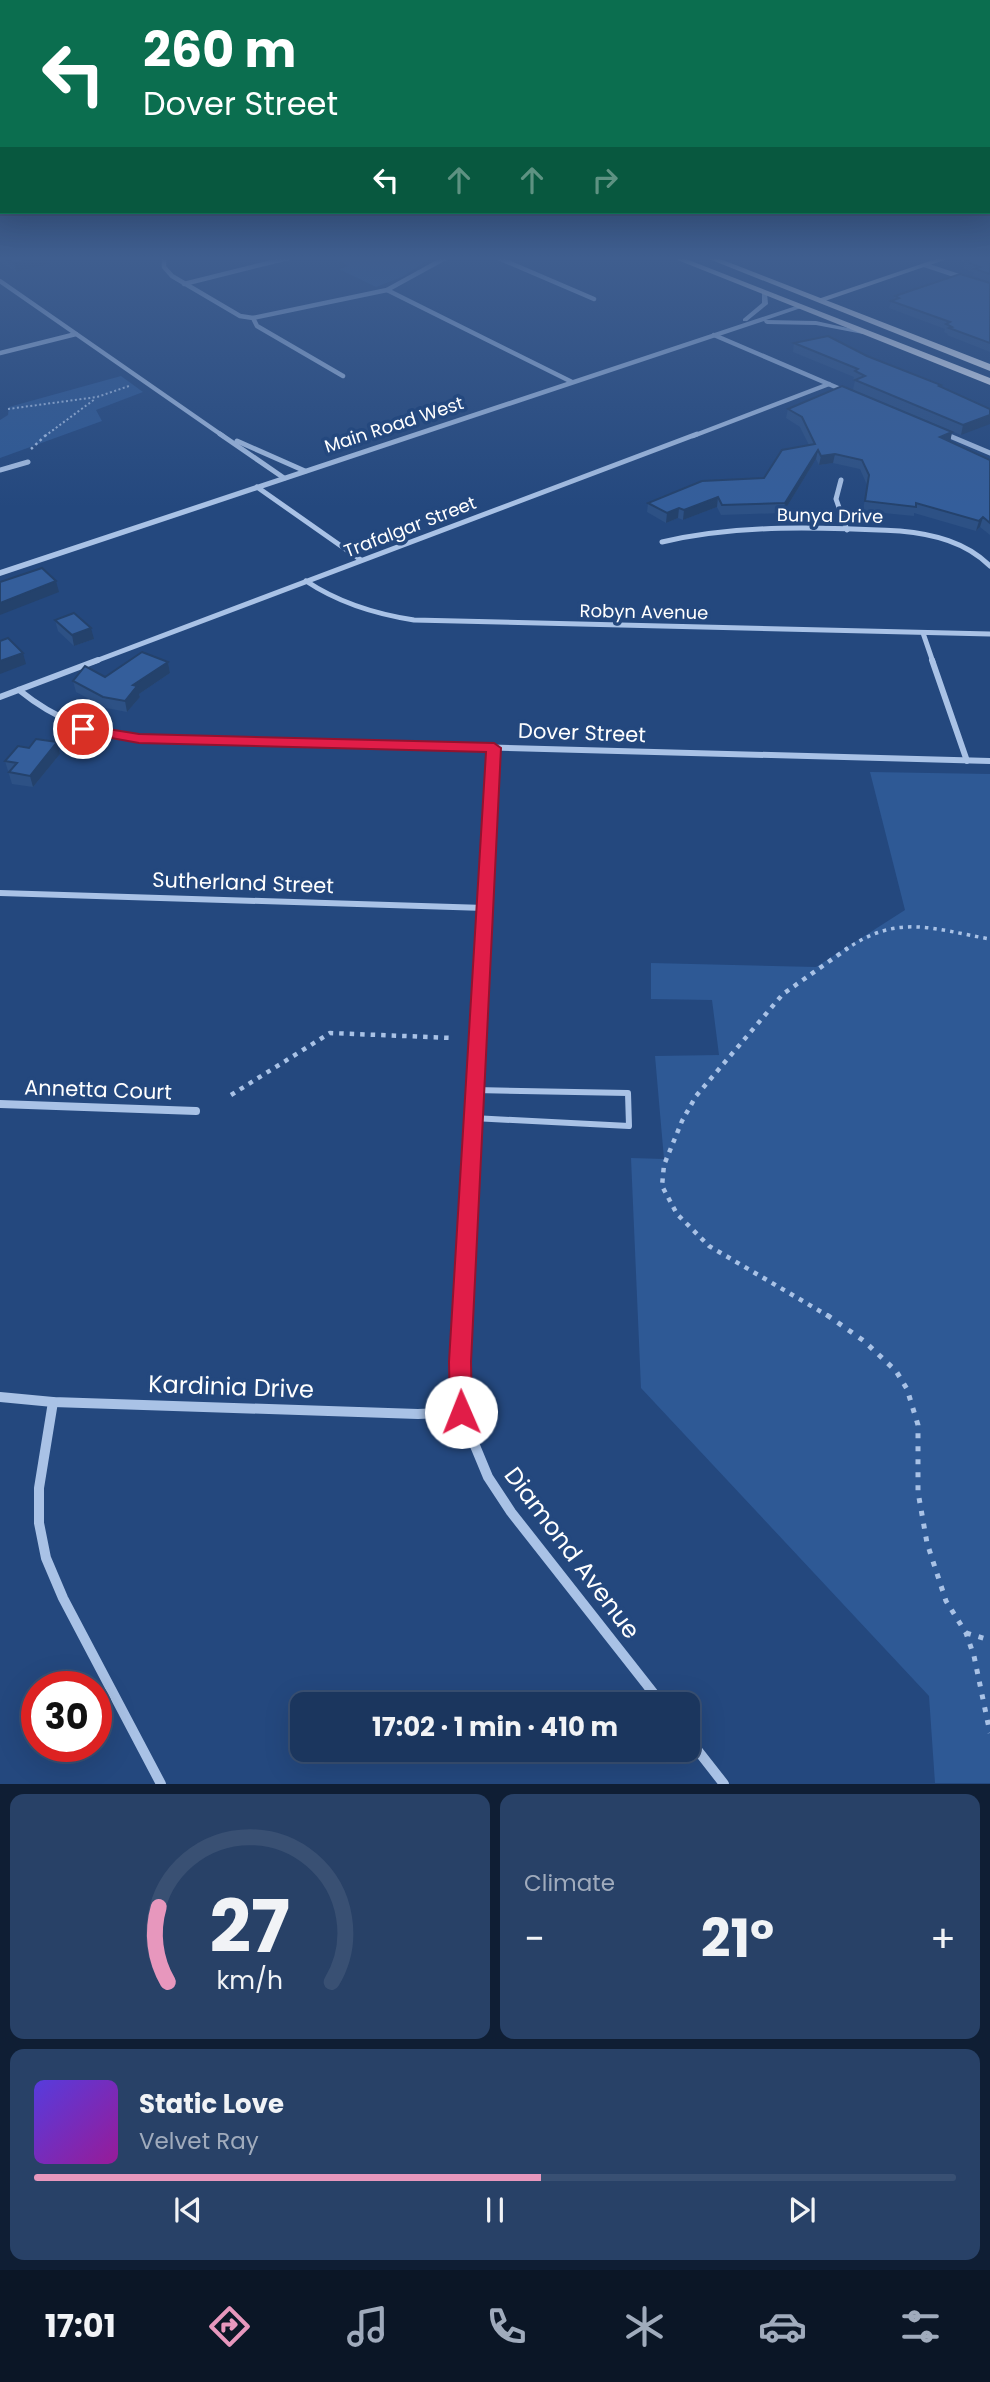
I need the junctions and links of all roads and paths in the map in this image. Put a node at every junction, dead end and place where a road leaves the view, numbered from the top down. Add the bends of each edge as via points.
1 (51, 340) edge
2 (85, 340) edge
3 (282, 340) edge
4 (488, 340) edge
5 (698, 340) edge
6 (726, 340) edge
7 (884, 340) edge
8 (920, 340) edge
9 (0, 353) edge
10 (990, 368) edge
11 (343, 376) dead end
12 (572, 382) junction
13 (990, 383) edge
14 (135, 384) dead end
15 (829, 384) junction
16 (854, 395) edge
17 (97, 397) junction
18 (8, 409) dead end
19 (941, 432) edge
20 (224, 435) junction
21 (31, 449) dead end
22 (990, 453) edge
23 (28, 462) dead end
24 (0, 470) edge
25 (305, 471) junction
26 (284, 478) junction
27 (841, 480) dead end
28 (257, 487) junction
29 (846, 530) junction
30 (662, 542) dead end
31 (361, 560) junction
32 (990, 566) edge
33 (0, 573) edge
34 (306, 581) junction
35 (923, 633) junction
36 (990, 634) edge
37 (19, 690) junction
38 (0, 697) edge
39 (494, 748) junction
40 (967, 761) junction
41 (990, 761) edge
42 (0, 894) edge
43 (485, 908) junction
44 (990, 939) edge
45 (453, 1038) dead end
46 (475, 1090) junction
47 (231, 1095) dead end
48 (0, 1104) edge
49 (196, 1111) dead end
50 (473, 1118) junction
51 (0, 1397) edge
52 (53, 1402) junction
53 (461, 1412) junction
54 (966, 1633) junction
55 (990, 1640) edge
56 (653, 1692) edge
57 (990, 1733) edge
58 (700, 1753) edge
59 (161, 1783) edge
60 (724, 1783) edge

1 - 9 street
2 - 20 street
3 - 11 street
4 - 12 street
5 - 12 street, Main Road West
6 - 15 street
7 - 13 main road
8 - 10 main road
12 - 25 street, Main Road West
14 - 17 path
15 - 16 street
15 - 31 street, Trafalgar Street
17 - 18 path
17 - 21 path
19 - 22 street
20 - 25 street
20 - 26 street
23 - 24 street
25 - 26 street, Main Road West
26 - 28 street, Main Road West
27 - 29 street via 836,499
28 - 31 street
28 - 33 street, Main Road West
29 - 30 street, Bunya Drive via 729,529
29 - 32 street, Bunya Drive via 933,536 975,553
31 - 34 street, Trafalgar Street
34 - 35 street, Robyn Avenue via 354,607 414,620
34 - 37 street, Trafalgar Street
35 - 36 street, Robyn Avenue
35 - 40 street
37 - 38 street, Trafalgar Street
37 - 39 street, Dover Street via 59,720 115,736
39 - 40 street, Dover Street
39 - 43 street, Diamond Avenue
40 - 41 street, Dover Street
42 - 43 street, Sutherland Street
43 - 46 street, Diamond Avenue
44 - 54 path via 913,926 886,928 783,994 696,1096 664,1165 662,1186 677,1214 709,1246 814,1306 864,1341 895,1371 907,1389 918,1425 918,1492 926,1543 946,1601
45 - 47 path via 330,1033
46 - 50 street, Diamond Avenue
46 - 50 lane via 628,1093 629,1126
48 - 49 street, Annetta Court
50 - 53 street, Diamond Avenue
51 - 52 street, Kardinia Drive
52 - 53 street, Kardinia Drive
52 - 59 street via 39,1488 46,1559
53 - 56 street, Diamond Avenue via 488,1477 511,1512
54 - 55 path
54 - 57 path via 980,1676
58 - 60 street

